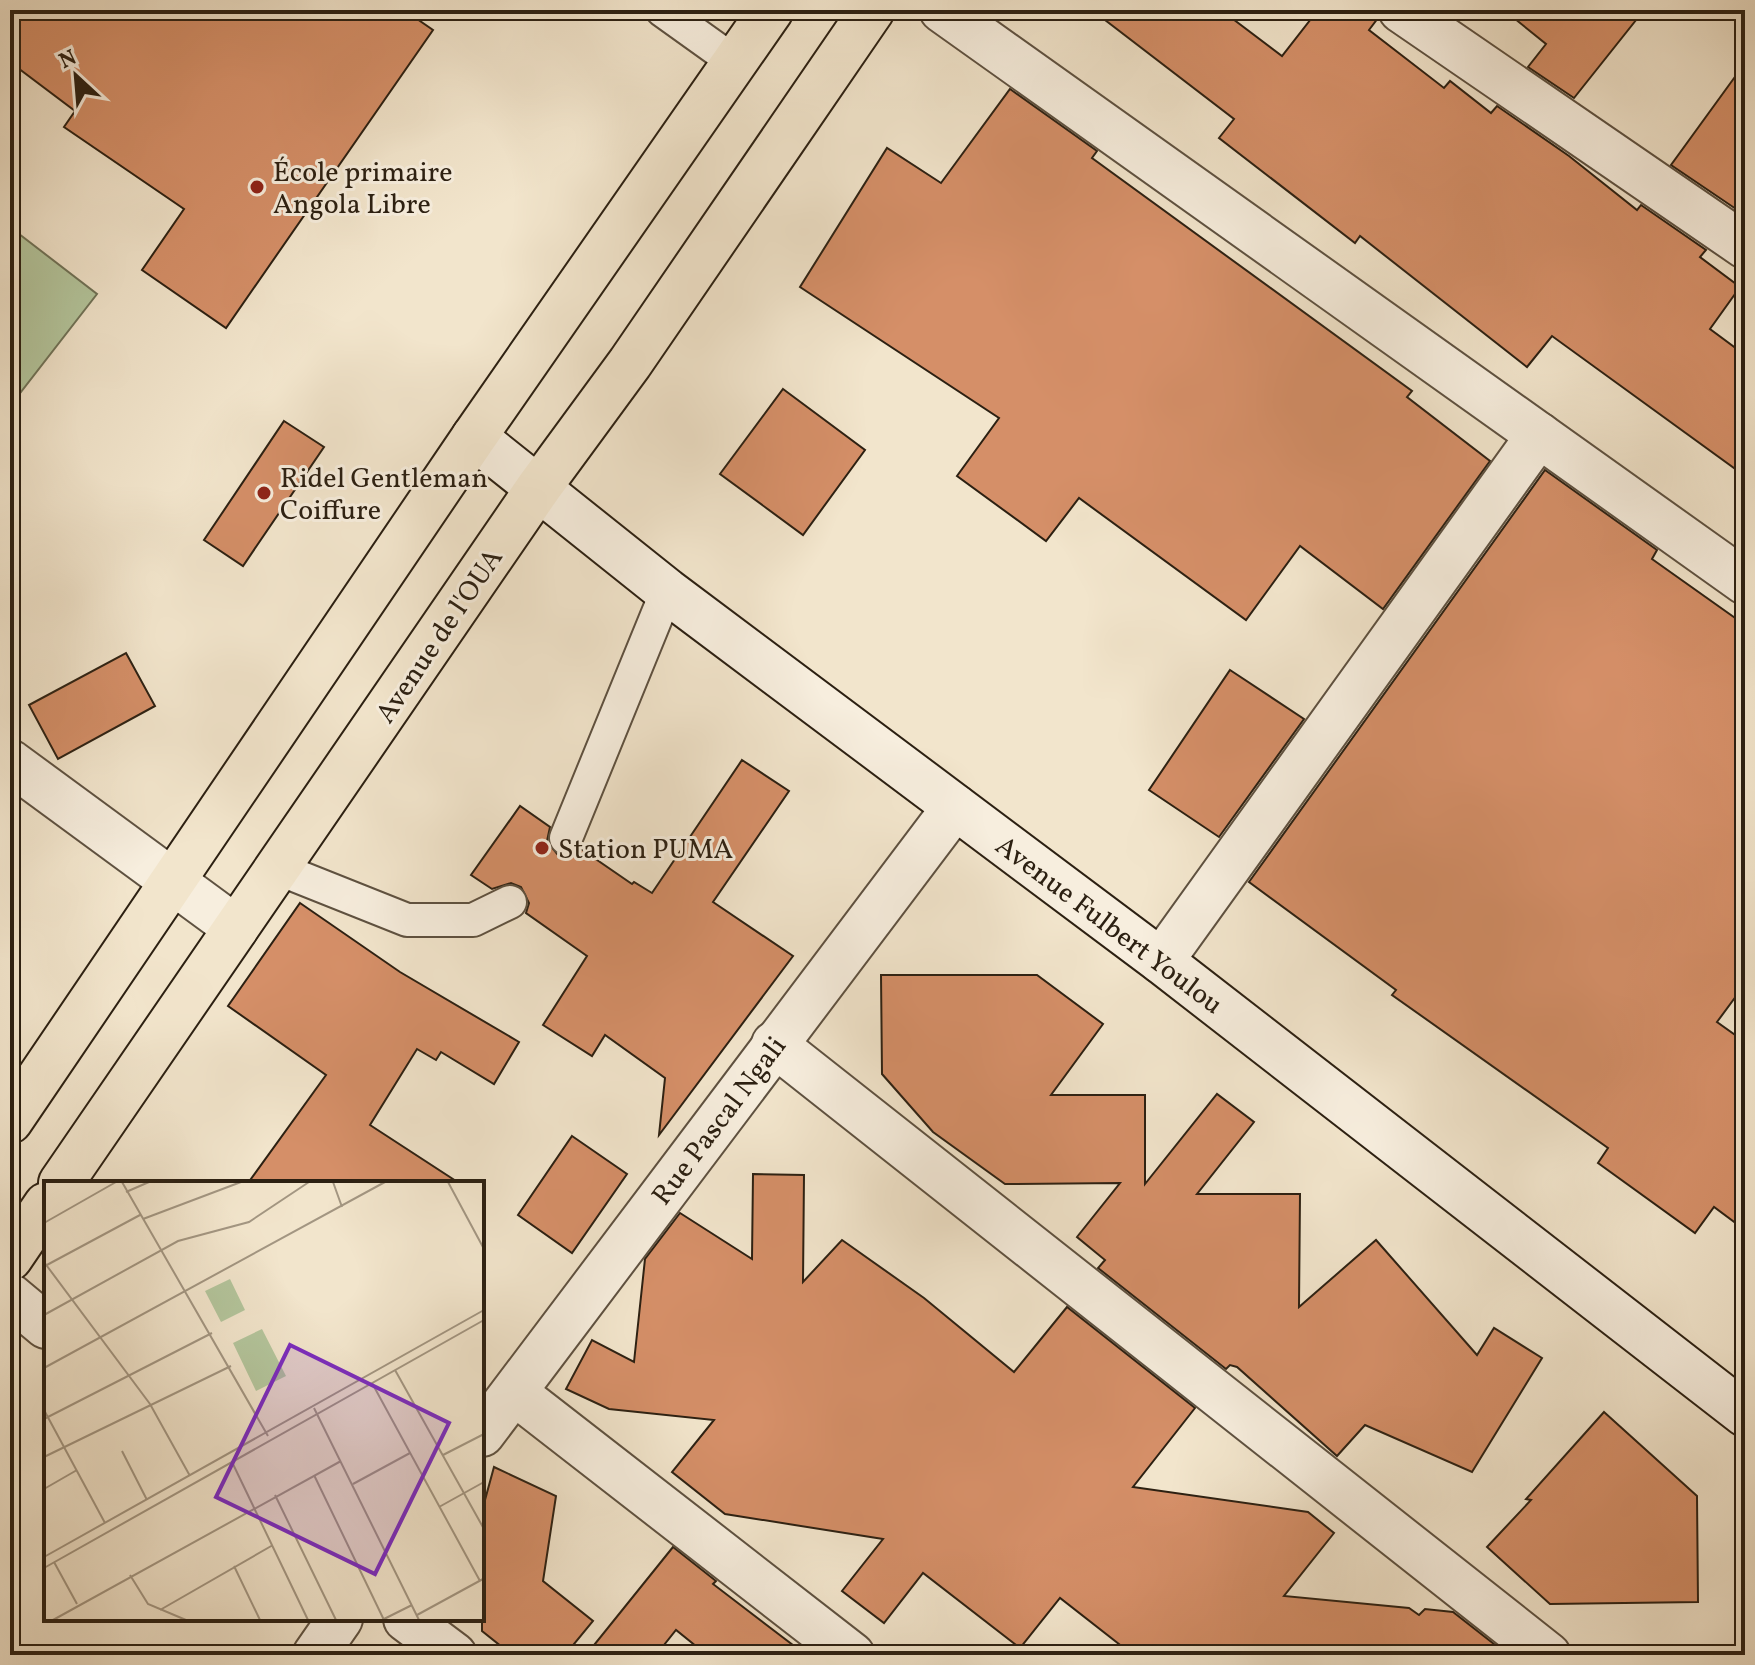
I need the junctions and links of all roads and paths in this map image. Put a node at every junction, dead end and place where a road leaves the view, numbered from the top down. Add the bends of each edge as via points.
1 (662, 10) edge
2 (771, 10) edge
3 (872, 10) edge
4 (942, 10) edge
5 (1401, 10) edge
6 (736, 63) junction
7 (1745, 246) edge
8 (1539, 435) junction
9 (474, 437) junction
10 (539, 487) junction
11 (1745, 582) edge
12 (667, 591) junction
13 (10, 762) edge
14 (955, 807) junction
15 (566, 838) dead end
16 (279, 869) junction
17 (175, 882) junction
18 (510, 902) dead end
19 (236, 928) junction
20 (1161, 961) junction
21 (774, 1044) junction
22 (10, 1121) edge
23 (62, 1181) edge
24 (44, 1208) edge
25 (10, 1258) edge
26 (10, 1296) edge
27 (44, 1324) edge
28 (515, 1393) junction
29 (1745, 1414) edge
30 (484, 1432) edge
31 (339, 1621) edge
32 (409, 1621) edge
33 (315, 1655) edge
34 (454, 1655) edge
35 (852, 1655) edge
36 (1548, 1655) edge

1 - 6 lane
2 - 6 main road
3 - 10 main road, Avenue de l'OUA
4 - 8 street
5 - 7 street
6 - 9 main road
8 - 11 street
8 - 20 street
9 - 10 street, Avenue Fulbert Youlou
9 - 17 main road
10 - 12 street, Avenue Fulbert Youlou
10 - 16 main road, Avenue de l'OUA
12 - 14 street, Avenue Fulbert Youlou
12 - 15 lane
13 - 17 street
14 - 20 street, Avenue Fulbert Youlou
14 - 21 street, Rue Pascal Ngali
16 - 18 lane via 407,920 473,920
16 - 19 main road, Avenue de l'OUA
17 - 19 street
17 - 22 main road
19 - 23 main road, Avenue de l'OUA
20 - 29 street, Avenue Fulbert Youlou
21 - 28 street, Rue Pascal Ngali
21 - 36 street
24 - 25 main road
26 - 27 street
28 - 30 street, Rue Pascal Ngali
28 - 35 street
31 - 33 street
32 - 34 street

